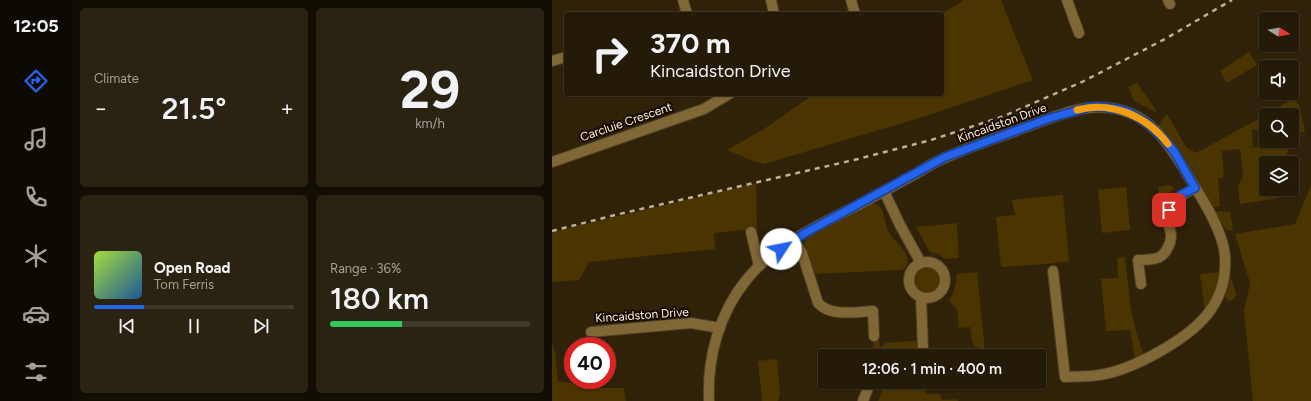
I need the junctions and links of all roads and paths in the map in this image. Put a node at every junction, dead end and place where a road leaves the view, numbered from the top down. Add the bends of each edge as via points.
1 (683, 0) edge
2 (771, 0) edge
3 (851, 0) edge
4 (1067, 0) edge
5 (686, 12) edge
6 (774, 12) edge
7 (854, 12) edge
8 (1079, 33) dead end
9 (564, 57) edge
10 (552, 61) edge
11 (715, 98) edge
12 (552, 162) edge
13 (1195, 188) junction
14 (884, 191) junction
15 (751, 232) dead end
16 (794, 240) junction
17 (921, 263) junction
18 (759, 266) junction
19 (1054, 271) dead end
20 (1140, 284) dead end
21 (921, 297) junction
22 (720, 328) junction
23 (591, 332) dead end
24 (874, 336) dead end
25 (923, 349) dead end
26 (868, 389) edge
27 (709, 401) edge
28 (862, 401) edge

1 - 5 street
2 - 6 street
3 - 7 street
4 - 8 street
9 - 10 street
11 - 12 street, Carcluie Crescent via 704,109
13 - 14 street, Kincaidston Drive via 1175,153 1147,123 1128,112 1102,107 1079,109 1050,118 945,157
13 - 19 street, Kincaidston Drive via 1220,234 1226,257 1223,282 1217,300 1203,321 1174,343 1140,362 1121,369 1099,375 1065,377
13 - 20 street via 1180,195 1169,210 1167,224 1171,235 1165,252 1158,258 1138,260
14 - 16 street, Kincaidston Drive
14 - 17 street
15 - 18 street
16 - 18 street, Kincaidston Drive
16 - 24 street via 802,253 815,296 821,306 837,313 872,311
17 - 21 street via 912,270 909,281 913,291
17 - 21 street via 936,264 944,272 945,277 944,288 936,296
18 - 22 street, Kincaidston Drive via 731,303
21 - 25 street
22 - 23 street, Kincaidston Drive via 691,323
22 - 27 street, Kincaidston Drive via 713,351
26 - 28 street

